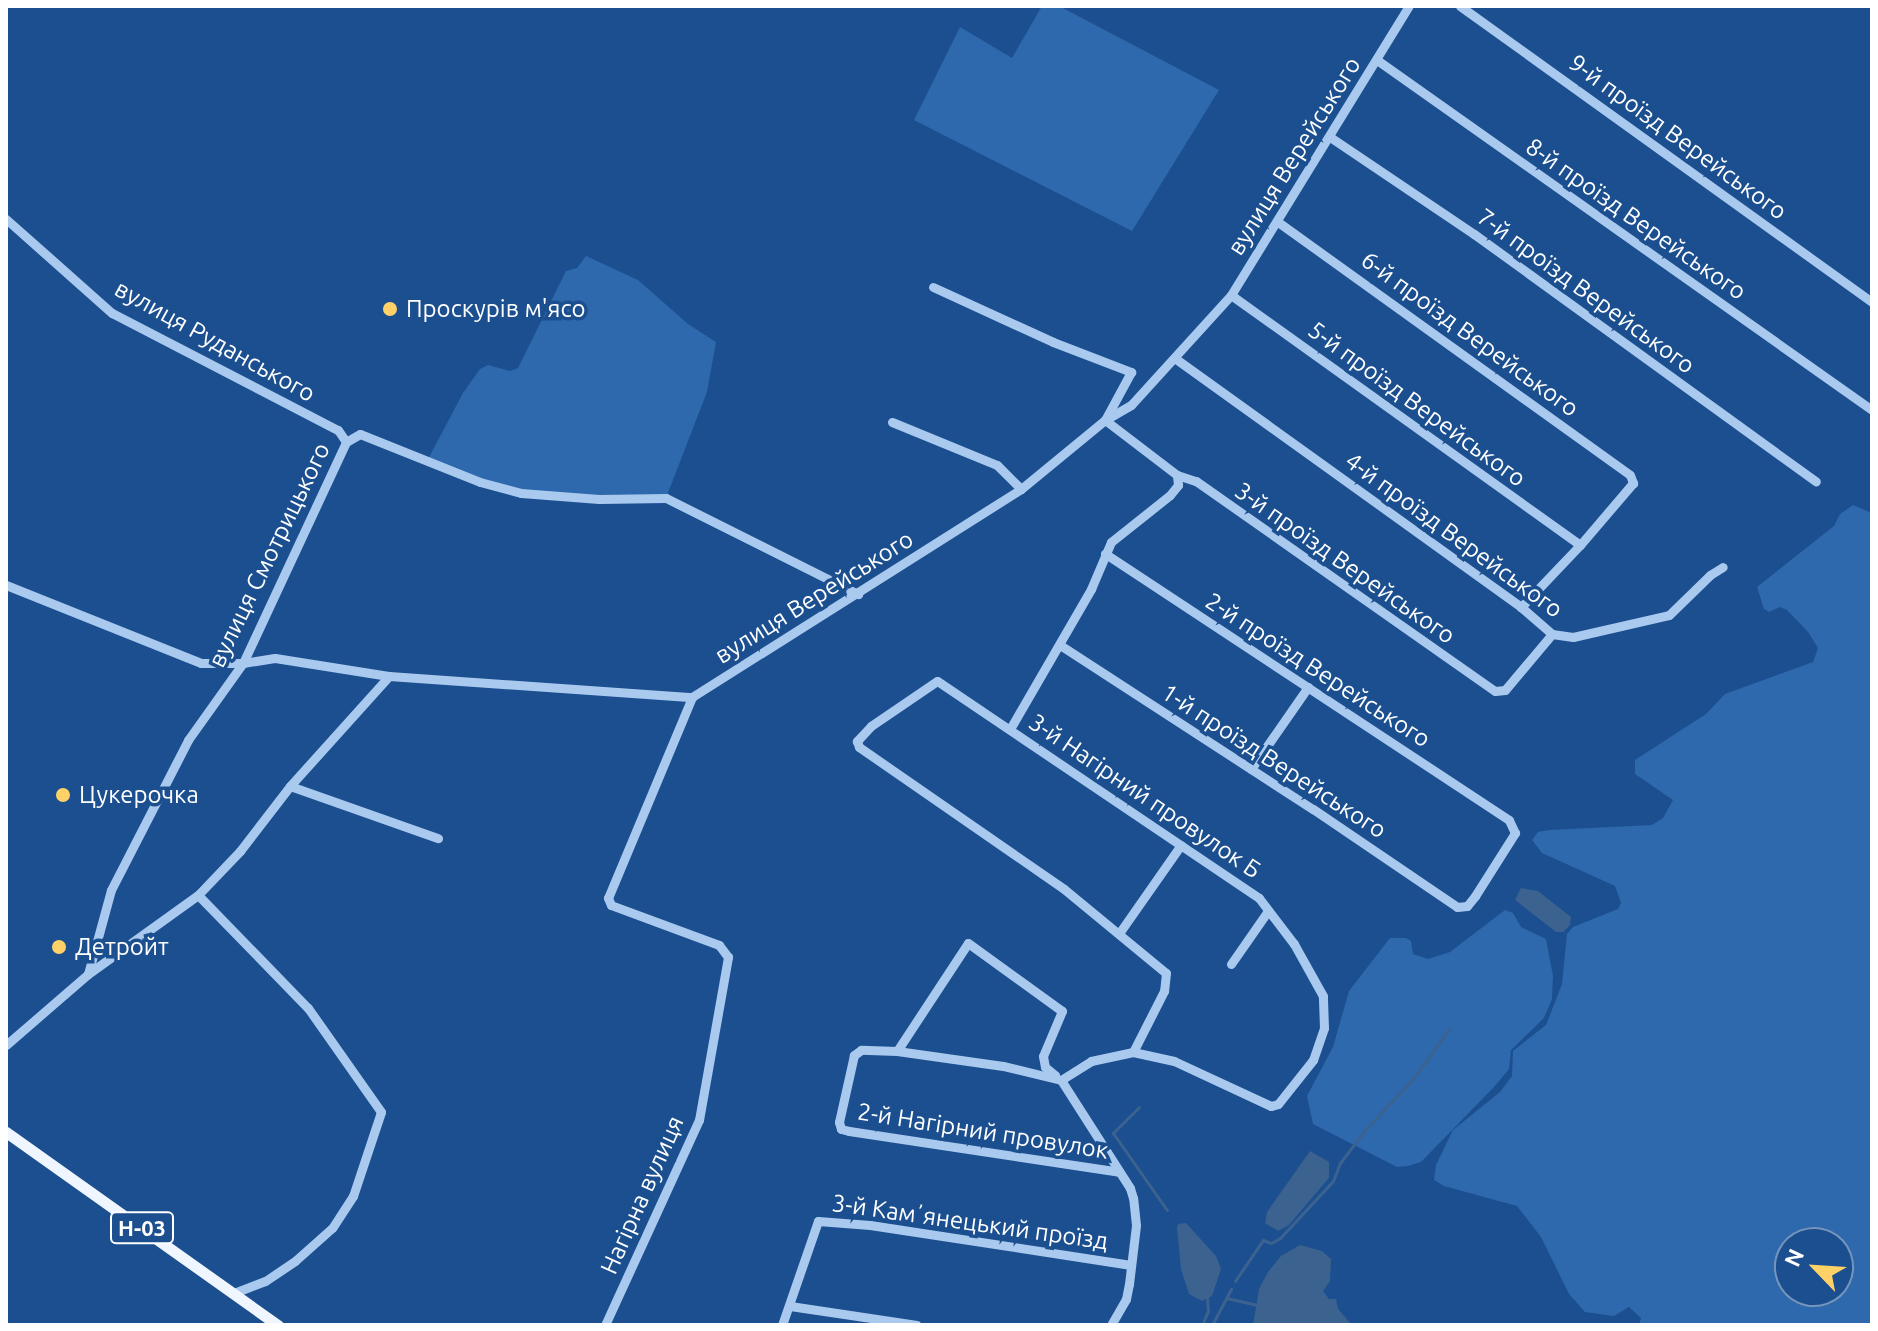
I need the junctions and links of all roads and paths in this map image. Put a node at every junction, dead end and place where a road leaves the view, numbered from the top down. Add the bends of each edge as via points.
1 (1409, 6) edge
2 (1460, 6) edge
3 (1377, 60) junction
4 (1330, 137) junction
5 (6, 219) edge
6 (1278, 222) junction
7 (933, 287) dead end
8 (1231, 295) junction
9 (1872, 302) edge
10 (1176, 359) junction
11 (1872, 410) edge
12 (1105, 420) junction
13 (892, 422) dead end
14 (346, 442) junction
15 (1177, 475) junction
16 (1816, 482) dead end
17 (1021, 489) junction
18 (1580, 545) junction
19 (1105, 554) junction
20 (1723, 567) dead end
21 (6, 585) edge
22 (858, 594) junction
23 (1521, 607) junction
24 (1552, 634) junction
25 (1060, 645) junction
26 (243, 663) junction
27 (389, 676) junction
28 (1308, 687) junction
29 (692, 697) junction
30 (1010, 729) junction
31 (1251, 769) junction
32 (290, 786) junction
33 (438, 838) dead end
34 (1181, 845) junction
35 (198, 895) junction
36 (1467, 906) joint
37 (1268, 911) junction
38 (1120, 932) junction
39 (1231, 964) dead end
40 (88, 974) junction
41 (6, 1045) edge
42 (897, 1051) junction
43 (1133, 1052) junction
44 (1045, 1067) junction
45 (1032, 1070) junction
46 (1061, 1080) junction
47 (6, 1132) edge
48 (1119, 1172) junction
49 (1131, 1265) junction
50 (233, 1293) junction
51 (790, 1306) junction
52 (278, 1325) edge
53 (605, 1325) edge
54 (782, 1325) edge
55 (917, 1325) edge
56 (1111, 1325) edge

1 - 3 street, вулиця Верейського
2 - 9 street, 9-й проїзд Верейського
3 - 4 street, вулиця Верейського
3 - 11 street, 8-й проїзд Верейського
4 - 6 street, вулиця Верейського
4 - 16 street, 7-й проїзд Верейського via 1487,243
5 - 14 street, вулиця Руданського via 112,313 338,430
6 - 8 street, вулиця Верейського
6 - 18 street, 6-й проїзд Верейського via 1630,475 1633,483
7 - 12 street via 1131,372
8 - 10 street, вулиця Верейського
8 - 18 street, 5-й проїзд Верейського
10 - 12 street, вулиця Верейського via 1131,405
10 - 23 street, 4-й проїзд Верейського
12 - 15 street, 3-й проїзд Верейського
12 - 17 street, вулиця Верейського
13 - 17 street via 997,465
14 - 22 street via 360,434 521,493 666,498
14 - 26 street, вулиця Смотрицького
15 - 19 street via 1178,485 1170,495 1111,542
15 - 24 street, 3-й проїзд Верейського via 1196,481 1495,691 1505,690
17 - 22 street, вулиця Верейського
18 - 23 street
19 - 25 street
19 - 28 street, 2-й проїзд Верейського
20 - 24 street, 4-й проїзд Верейського via 1669,615 1573,637
21 - 26 street via 201,663
22 - 29 street, вулиця Верейського
23 - 24 street, 4-й проїзд Верейського
25 - 30 street
25 - 31 street, 1-й проїзд Верейського
26 - 27 street via 275,658
26 - 40 street, вулиця Смотрицького via 188,740 111,890
27 - 29 street
27 - 32 street
28 - 31 street
28 - 36 street, 2-й проїзд Верейського via 1509,820 1515,833
29 - 53 street, Нагірна вулиця via 608,898 611,905 719,945 728,957 699,1120
30 - 34 street, 3-й Нагірний провулок Б
30 - 38 street, 3-й Нагірний провулок Б via 937,681 857,741
31 - 36 street, 1-й проїзд Верейського via 1457,907
32 - 33 street
32 - 35 street
34 - 37 street, 3-й Нагірний провулок Б via 1259,898
34 - 38 street
35 - 40 street
35 - 50 street via 308,1008 381,1112 353,1196 332,1228 265,1281
37 - 39 street
37 - 43 street, 3-й Нагірний провулок Б via 1306,963 1325,1011 1313,1060 1278,1104 1271,1106 1174,1061
38 - 43 street, 3-й Нагірний провулок Б via 1166,973 1167,982
40 - 41 street
42 - 44 street via 968,943 1062,1011 1043,1056
42 - 45 street, 2-й Нагірний провулок
42 - 48 street, 2-й Нагірний провулок via 871,1049 854,1055 841,1129
43 - 46 street via 1091,1061
44 - 45 street
44 - 46 street
45 - 46 street, 2-й Нагірний провулок
46 - 48 street
47 - 50 main road, Н-03
48 - 49 street via 1134,1207
49 - 51 street, 3-й Камʼянецький проїзд via 818,1221
49 - 56 street via 1126,1299
50 - 52 main road, Н-03
51 - 54 street, 3-й Камʼянецький проїзд
51 - 55 street

